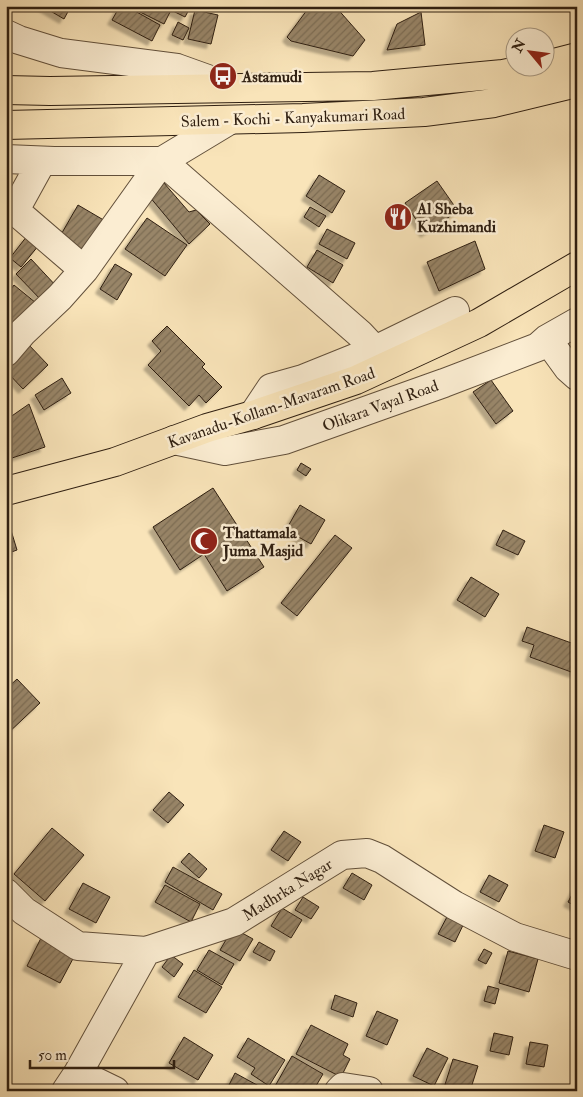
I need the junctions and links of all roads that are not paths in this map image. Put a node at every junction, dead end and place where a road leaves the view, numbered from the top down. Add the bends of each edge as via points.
1 (6, 34) edge
2 (577, 58) edge
3 (556, 63) edge
4 (506, 73) edge
5 (577, 83) edge
6 (234, 89) junction
7 (6, 90) edge
8 (230, 120) junction
9 (6, 125) edge
10 (6, 160) edge
11 (42, 161) junction
12 (162, 161) junction
13 (11, 207) edge
14 (577, 266) edge
15 (84, 270) junction
16 (455, 311) dead end
17 (577, 322) edge
18 (547, 339) junction
19 (375, 350) junction
20 (6, 352) edge
21 (577, 376) edge
22 (253, 415) junction
23 (174, 440) junction
24 (6, 491) edge
25 (6, 893) edge
26 (146, 951) junction
27 (577, 956) edge
28 (72, 1082) edge
29 (114, 1091) edge
30 (339, 1091) edge
31 (369, 1091) edge

1 - 6 street via 61,53 177,68
2 - 3 main road
4 - 6 main road, Salem - Kochi - Kanyakumari Road via 373,86
5 - 8 main road, Salem - Kochi - Kanyakumari Road via 494,103 424,112
6 - 7 main road, Salem - Kochi - Kanyakumari Road
8 - 9 main road, Salem - Kochi - Kanyakumari Road
8 - 12 street
10 - 11 street
11 - 12 street
11 - 13 street
12 - 15 street
12 - 19 street
13 - 15 street
14 - 22 main road, Kavanadu-Kollam-Mavaram Road via 479,323 356,380
15 - 20 street
16 - 19 street
17 - 18 street, Olikara Vayal Road
18 - 21 street
18 - 23 street, Olikara Vayal Road via 538,346 444,383 284,440 225,451
19 - 22 street via 303,379 271,388
22 - 23 main road, Kavanadu-Kollam-Mavaram Road
23 - 24 main road, Kavanadu-Kollam-Mavaram Road via 115,462
25 - 26 street via 24,911 78,946
26 - 27 street, Madhrka Nagar via 234,922 342,855 367,853 514,937
26 - 28 street
28 - 29 street
30 - 31 street via 343,1087

